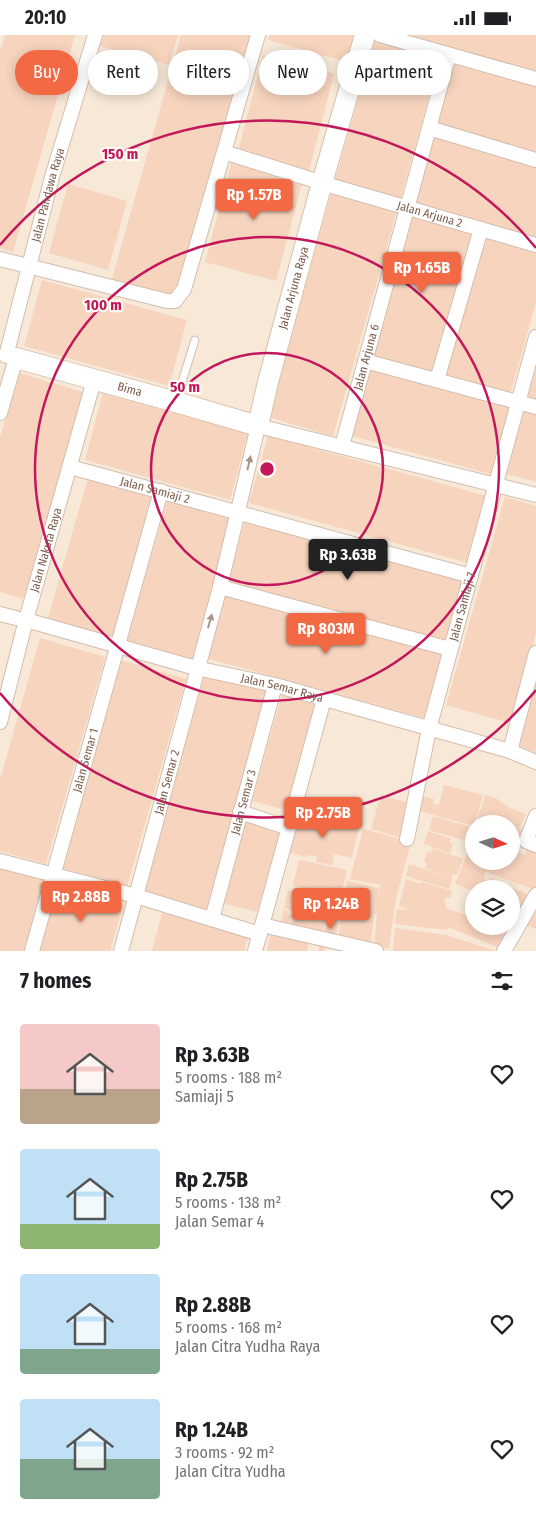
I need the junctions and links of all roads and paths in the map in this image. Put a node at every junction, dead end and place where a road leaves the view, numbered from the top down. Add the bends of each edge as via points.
1 (95, 35) edge
2 (258, 35) edge
3 (365, 35) edge
4 (380, 35) edge
5 (432, 50) edge
6 (451, 56) edge
7 (536, 79) edge
8 (438, 95) edge
9 (429, 128) junction
10 (224, 152) junction
11 (536, 159) edge
12 (322, 183) junction
13 (407, 208) junction
14 (481, 229) junction
15 (536, 245) edge
16 (0, 259) edge
17 (29, 267) junction
18 (536, 337) edge
19 (195, 340) dead end
20 (7, 356) edge
21 (365, 361) junction
22 (94, 380) junction
23 (437, 380) junction
24 (176, 402) junction
25 (518, 402) junction
26 (536, 407) edge
27 (0, 413) edge
28 (258, 426) junction
29 (342, 446) junction
30 (70, 467) junction
31 (495, 484) junction
32 (161, 491) junction
33 (536, 495) edge
34 (238, 513) junction
35 (470, 576) junction
36 (220, 587) junction
37 (0, 614) edge
38 (21, 619) junction
39 (117, 645) junction
40 (450, 649) junction
41 (536, 653) edge
42 (196, 668) junction
43 (275, 685) junction
44 (324, 699) junction
45 (0, 722) edge
46 (429, 729) junction
47 (510, 751) junction
48 (536, 762) edge
49 (240, 812) junction
50 (536, 816) edge
51 (289, 828) junction
52 (407, 839) dead end
53 (536, 845) edge
54 (0, 861) edge
55 (53, 875) junction
56 (536, 895) edge
57 (136, 896) junction
58 (212, 919) junction
59 (261, 930) junction
60 (32, 951) edge
61 (121, 951) edge
62 (255, 951) edge
63 (376, 951) edge
64 (504, 951) edge

1 - 17 street, Jalan Pandawa Raya via 52,177
2 - 10 street
3 - 12 street, Jalan Arjuna Raya
4 - 5 street
6 - 7 street
8 - 9 street, Jalan Arjuna 6
9 - 11 street
9 - 13 street, Jalan Arjuna 6
10 - 12 street, Jalan Arjuna 2
10 - 17 street via 184,289 175,301
12 - 13 street, Jalan Arjuna 2
12 - 28 street, Jalan Arjuna Raya
13 - 14 street, Jalan Arjuna 2
13 - 21 street, Jalan Arjuna 6
14 - 15 street, Jalan Arjuna 2
14 - 23 street
16 - 17 street
17 - 20 street, Jalan Pandawa Raya
18 - 25 street, Jalan Samiaji 7
19 - 24 lane
20 - 22 street, Bima
20 - 27 street, Jalan Pandawa Raya
21 - 23 street
21 - 29 street, Jalan Arjuna 6
22 - 24 street, Bima
22 - 30 street, Jalan Nakula Raya
23 - 25 street
24 - 28 street, Bima
25 - 26 street
25 - 31 street, Jalan Samiaji 7
28 - 29 street
34 -> 28 street, Jalan Semar 2
29 - 31 street
30 - 32 street, Jalan Samiaji 2
30 - 38 street, Jalan Nakula Raya
31 - 33 street
31 - 35 street, Jalan Samiaji 7
32 - 34 street, Jalan Samiaji 2
32 - 39 street, Jalan Semar 1
34 - 35 street, Jalan Samiaji 2
34 - 36 street, Jalan Semar 2
35 - 40 street, Jalan Samiaji 7
36 - 40 street
42 -> 36 street, Jalan Semar 2
37 - 38 street, Jalan Semar Raya
38 - 39 street, Jalan Semar Raya
38 - 45 street, Jalan Nakula Raya
39 - 42 street, Jalan Semar Raya
39 - 55 street, Jalan Semar 1
40 - 46 street, Jalan Samiaji 7
41 - 47 street
42 - 43 street, Jalan Semar Raya
42 - 57 street, Jalan Semar 2
43 - 44 street, Jalan Semar Raya
43 - 49 street, Jalan Semar 3
44 - 46 street, Jalan Semar Raya
44 - 51 street
46 - 47 street, Jalan Semar Raya
46 - 52 street, Jalan Samiaji 7
47 - 48 street, Jalan Semar Raya
49 - 51 street
49 - 58 street, Jalan Semar 3
50 - 53 street via 526,841
51 - 59 street
54 - 55 street
55 - 57 street
55 - 60 street, Jalan Semar 1
56 - 64 street
57 - 58 street
57 - 61 street, Jalan Semar 2
58 - 59 street
59 - 62 street
59 - 63 street

